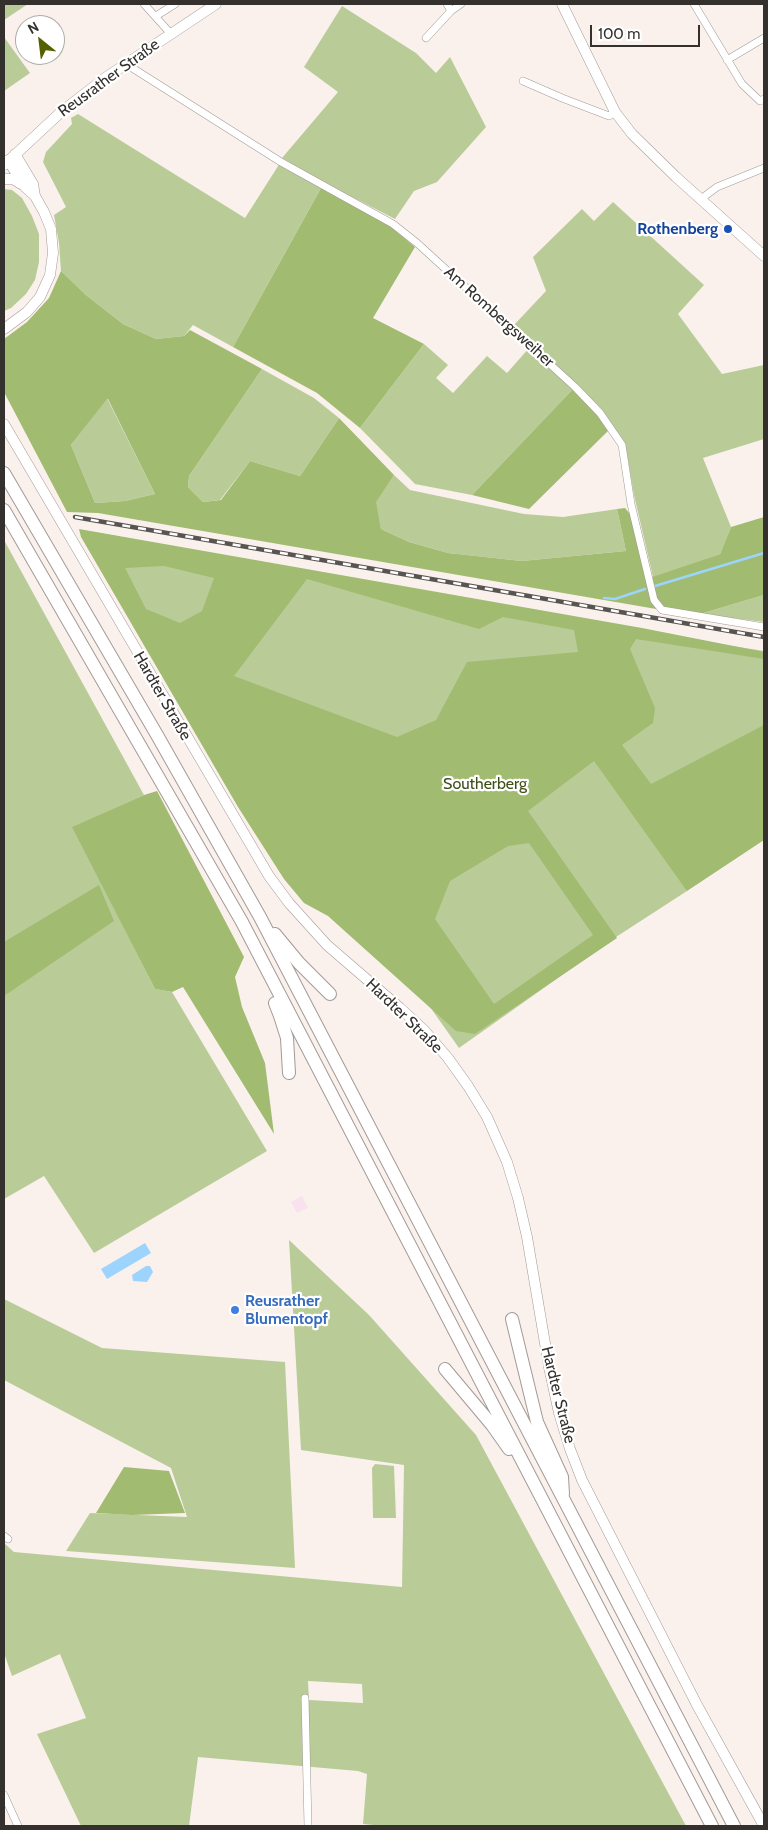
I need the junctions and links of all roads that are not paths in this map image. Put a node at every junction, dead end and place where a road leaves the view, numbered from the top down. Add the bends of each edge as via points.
1 (144, 4) edge
2 (175, 4) edge
3 (216, 4) edge
4 (447, 4) edge
5 (461, 4) edge
6 (562, 4) edge
7 (694, 4) edge
8 (451, 11) junction
9 (156, 16) junction
10 (170, 34) junction
11 (426, 38) dead end
12 (764, 38) edge
13 (727, 60) junction
14 (126, 64) junction
15 (523, 81) dead end
16 (764, 99) edge
17 (615, 112) junction
18 (9, 160) edge
19 (764, 168) edge
20 (4, 179) edge
21 (24, 186) junction
22 (35, 196) junction
23 (701, 199) junction
24 (764, 256) edge
25 (27, 312) junction
26 (4, 323) edge
27 (4, 329) edge
28 (4, 424) edge
29 (4, 473) edge
30 (4, 510) edge
31 (764, 627) edge
32 (260, 917) junction
33 (270, 979) junction
34 (330, 994) dead end
35 (289, 1073) dead end
36 (512, 1319) dead end
37 (445, 1369) dead end
38 (535, 1483) junction
39 (563, 1499) junction
40 (306, 1698) dead end
41 (4, 1795) edge
42 (18, 1826) edge
43 (308, 1826) edge
44 (712, 1826) edge
45 (734, 1826) edge
46 (764, 1826) edge

1 - 9 street
2 - 9 street
3 - 10 main road, Reusrather Straße
4 - 8 street
5 - 8 street
6 - 17 main road
7 - 13 street
8 - 11 street
9 - 10 street
10 - 14 main road, Reusrather Straße
12 - 13 street
13 - 16 street via 742,84 760,101
14 - 18 main road, Reusrather Straße via 61,112
14 - 31 street, Am Rombergsweiher via 281,162 393,224 411,238 575,387 622,445 631,504 654,600 662,610
15 - 17 street via 609,116
17 - 23 main road via 632,134
18 - 21 main road
18 - 22 main road via 33,184
19 - 23 street via 717,187
20 - 21 main road via 13,179
21 - 22 main road
22 - 25 main road via 51,229 54,253 44,290
23 - 24 main road
25 - 26 main road
25 - 27 main road
28 - 46 main road, Hardter Straße via 269,876 327,945 424,1030 453,1065 487,1117 507,1162 518,1198 548,1367 573,1456 692,1696
29 - 32 highway
30 - 33 highway via 242,922
32 - 34 highway
32 - 39 highway
33 - 35 highway via 272,997 286,1038
33 - 38 highway
36 - 39 highway via 537,1422 562,1477
37 - 38 highway
38 - 44 highway
39 - 45 highway
40 - 43 street
41 - 42 street

